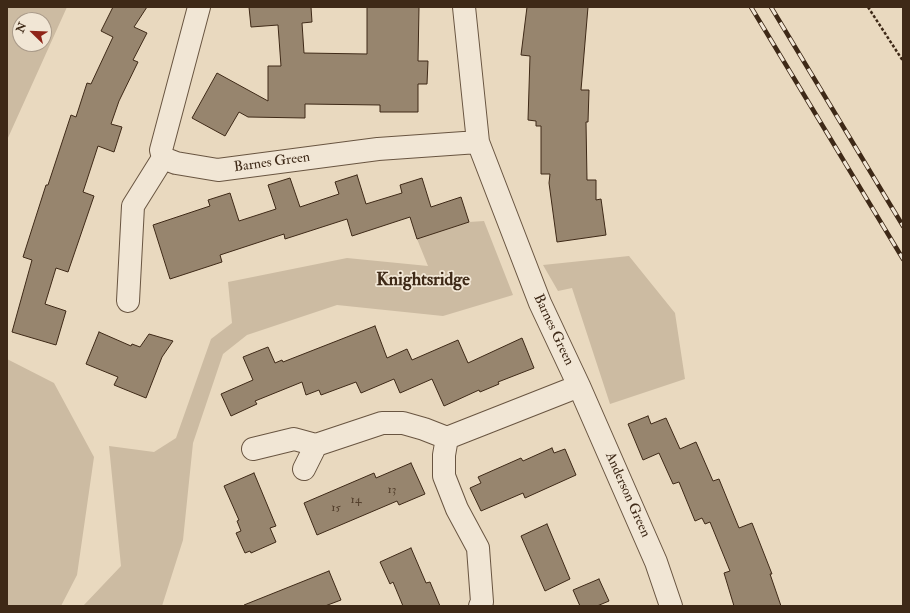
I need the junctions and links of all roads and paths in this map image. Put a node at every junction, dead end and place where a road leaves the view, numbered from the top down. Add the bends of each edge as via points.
1 (199, 7) edge
2 (464, 7) edge
3 (868, 7) edge
4 (903, 61) edge
5 (478, 142) junction
6 (164, 158) junction
7 (128, 301) dead end
8 (579, 386) junction
9 (448, 438) junction
10 (316, 445) junction
11 (253, 449) dead end
12 (304, 469) dead end
13 (480, 606) edge
14 (671, 606) edge

1 - 6 street via 161,150
2 - 5 street, Barnes Green
3 - 4 path
5 - 6 street, Barnes Green via 378,149 218,170 176,163
5 - 8 street, Barnes Green via 540,304
6 - 7 street via 133,206
8 - 9 street
8 - 14 street, Anderson Green via 656,562
9 - 10 street via 404,423 382,423
9 - 13 street via 444,456 444,476 457,509 478,548 482,602
10 - 11 street via 294,439
10 - 12 street

